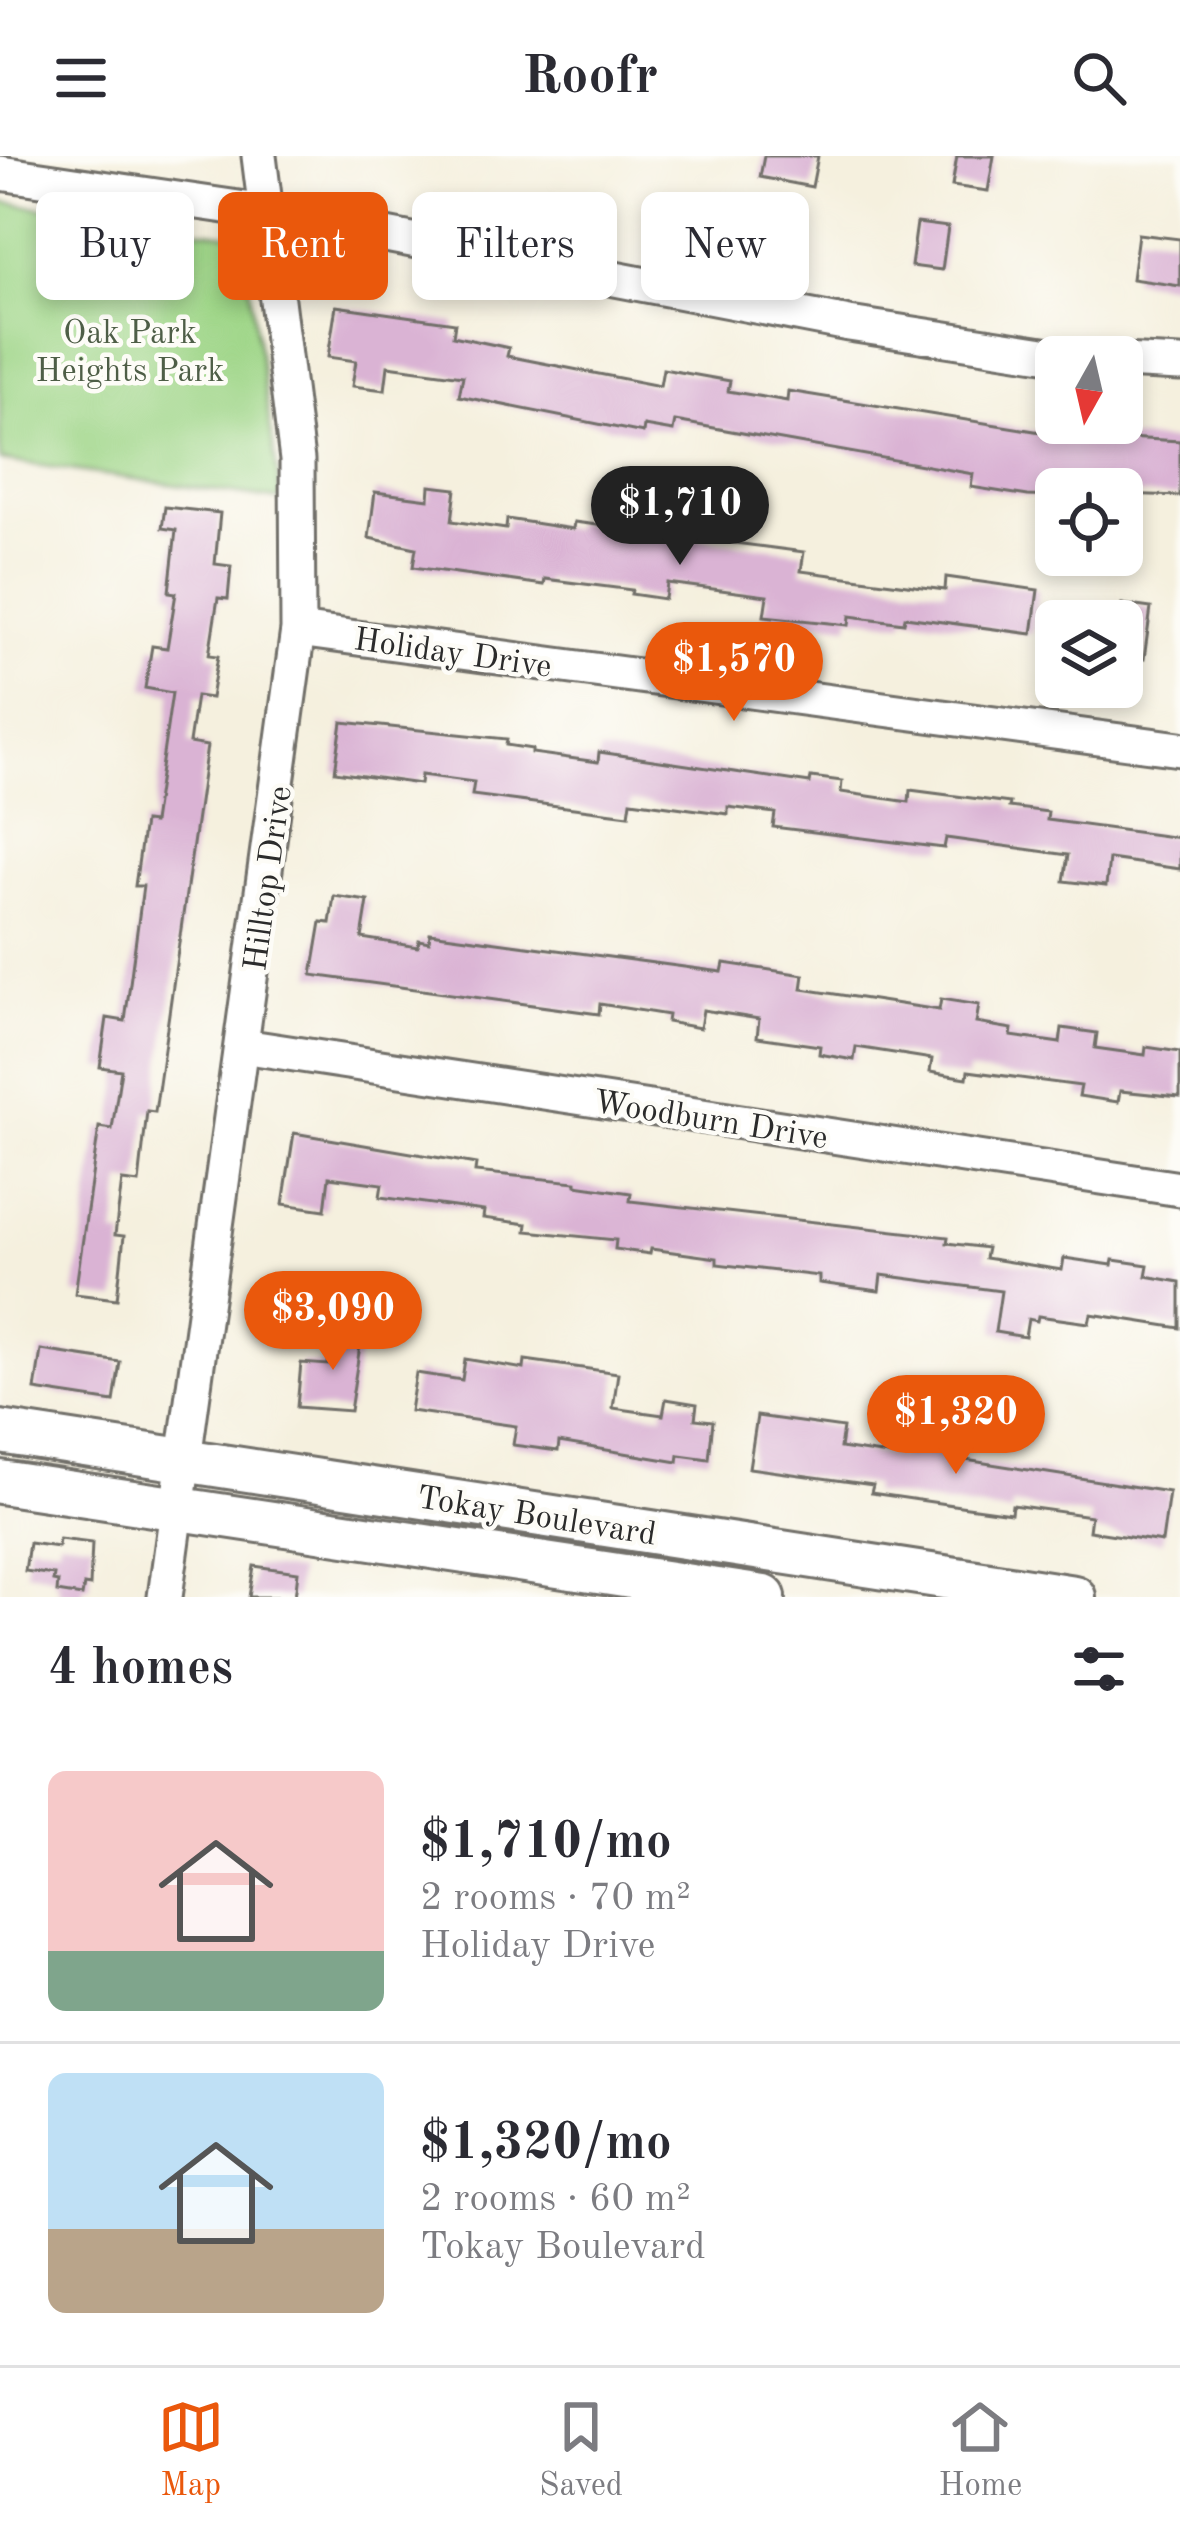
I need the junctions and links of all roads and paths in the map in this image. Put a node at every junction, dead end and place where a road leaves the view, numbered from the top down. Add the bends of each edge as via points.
1 (259, 156) edge
2 (0, 173) edge
3 (264, 192) edge
4 (218, 205) edge
5 (388, 235) edge
6 (277, 300) edge
7 (1035, 353) edge
8 (1143, 362) edge
9 (1180, 364) edge
10 (298, 630) junction
11 (1180, 749) edge
12 (243, 1046) junction
13 (1180, 1189) edge
14 (0, 1432) edge
15 (184, 1459) junction
16 (0, 1482) edge
17 (178, 1510) junction
18 (625, 1528) junction
19 (616, 1586) edge
20 (1046, 1595) edge
21 (165, 1597) edge
22 (764, 1597) edge

1 - 3 street, Hilltop Drive
2 - 4 street
5 - 7 street
6 - 10 street, Hilltop Drive via 297,460
8 - 9 street
10 - 11 street, Holiday Drive
10 - 12 street, Hilltop Drive
12 - 13 street, Woodburn Drive
12 - 15 street, Hilltop Drive
14 - 15 street, Tokay Boulevard
15 - 17 street, Hilltop Drive
15 - 18 street, Tokay Boulevard
16 - 17 street, Tokay Boulevard
17 - 19 street, Tokay Boulevard
17 - 21 street, Hilltop Drive
18 - 19 street
18 - 20 street, Tokay Boulevard
19 - 22 street, Tokay Boulevard

